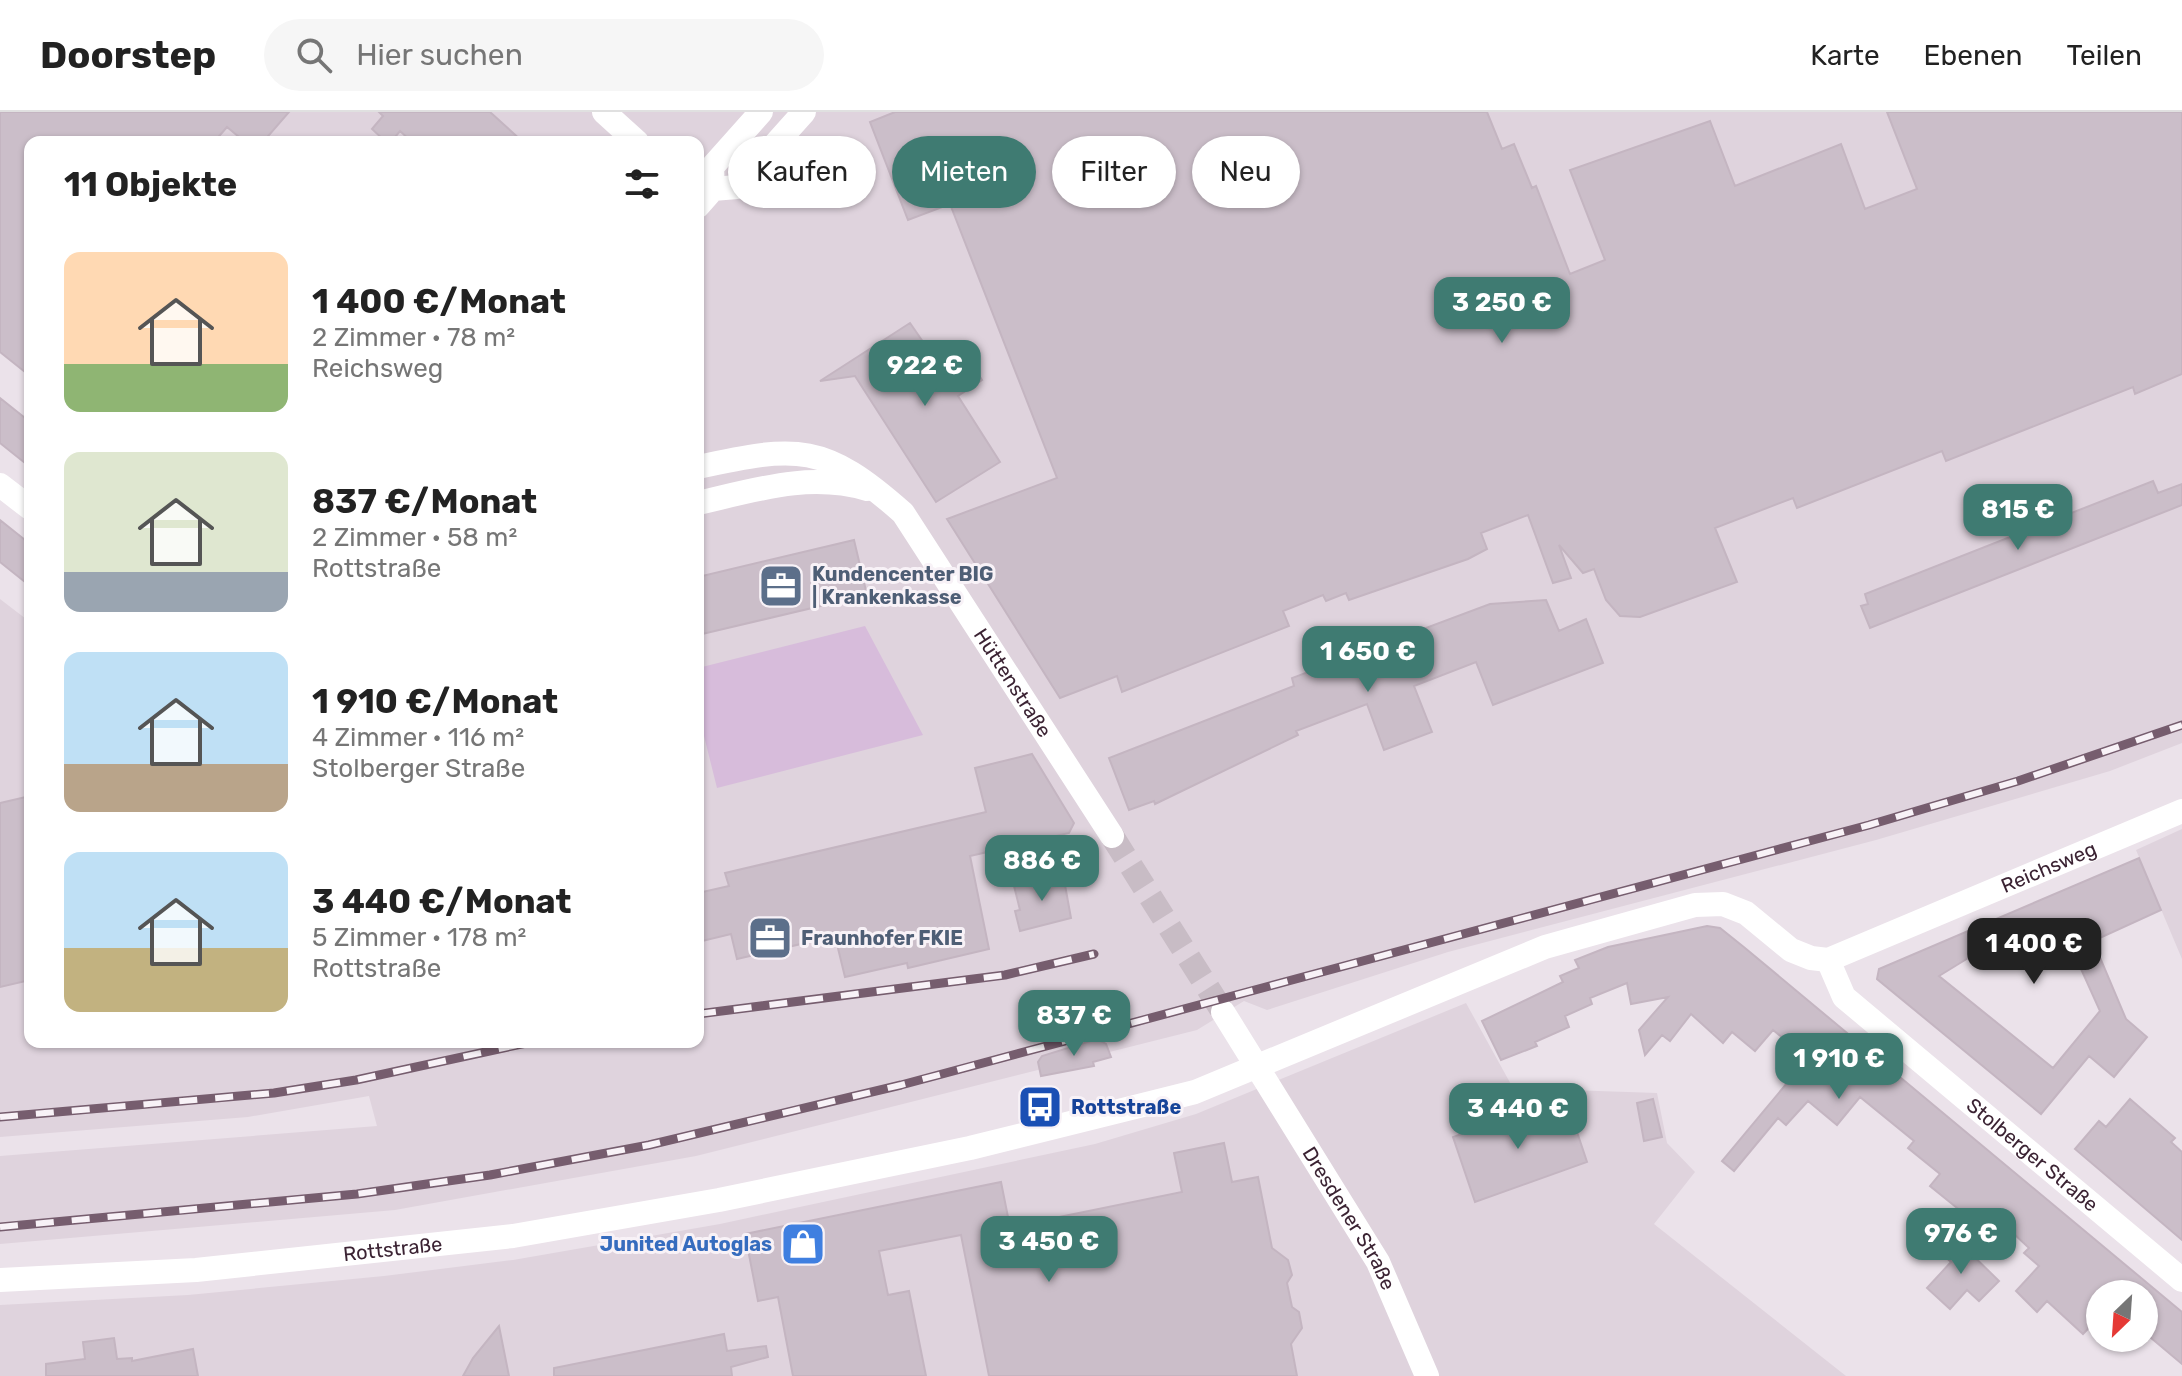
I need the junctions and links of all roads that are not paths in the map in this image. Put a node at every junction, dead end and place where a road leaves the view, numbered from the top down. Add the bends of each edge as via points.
1 (604, 112) edge
2 (761, 112) edge
3 (804, 112) edge
4 (630, 136) edge
5 (704, 195) edge
6 (704, 198) edge
7 (704, 466) edge
8 (0, 485) edge
9 (881, 494) junction
10 (704, 502) edge
11 (24, 503) edge
12 (2182, 811) edge
13 (1112, 836) tunnel mouth
14 (1828, 960) junction
15 (1223, 1012) tunnel mouth
16 (1256, 1066) junction
17 (0, 1280) edge
18 (2182, 1280) edge
19 (1427, 1376) edge

1 - 4 street
2 - 5 street via 712,167
3 - 6 street via 737,187
7 - 9 street, Hüttenstraße via 801,452 829,459
8 - 11 street
9 - 10 street, Hüttenstraße via 817,480
9 - 13 street, Hüttenstraße via 903,513
12 - 14 street, Reichsweg
14 - 16 street, Rottstraße via 1791,950 1746,913 1723,904 1695,905 1545,947
14 - 18 street, Stolberger Straße via 1844,997
15 - 16 street
16 - 17 street, Rottstraße via 1195,1092 1095,1120 606,1221 498,1238 196,1270
16 - 19 street, Dresdener Straße via 1378,1262

